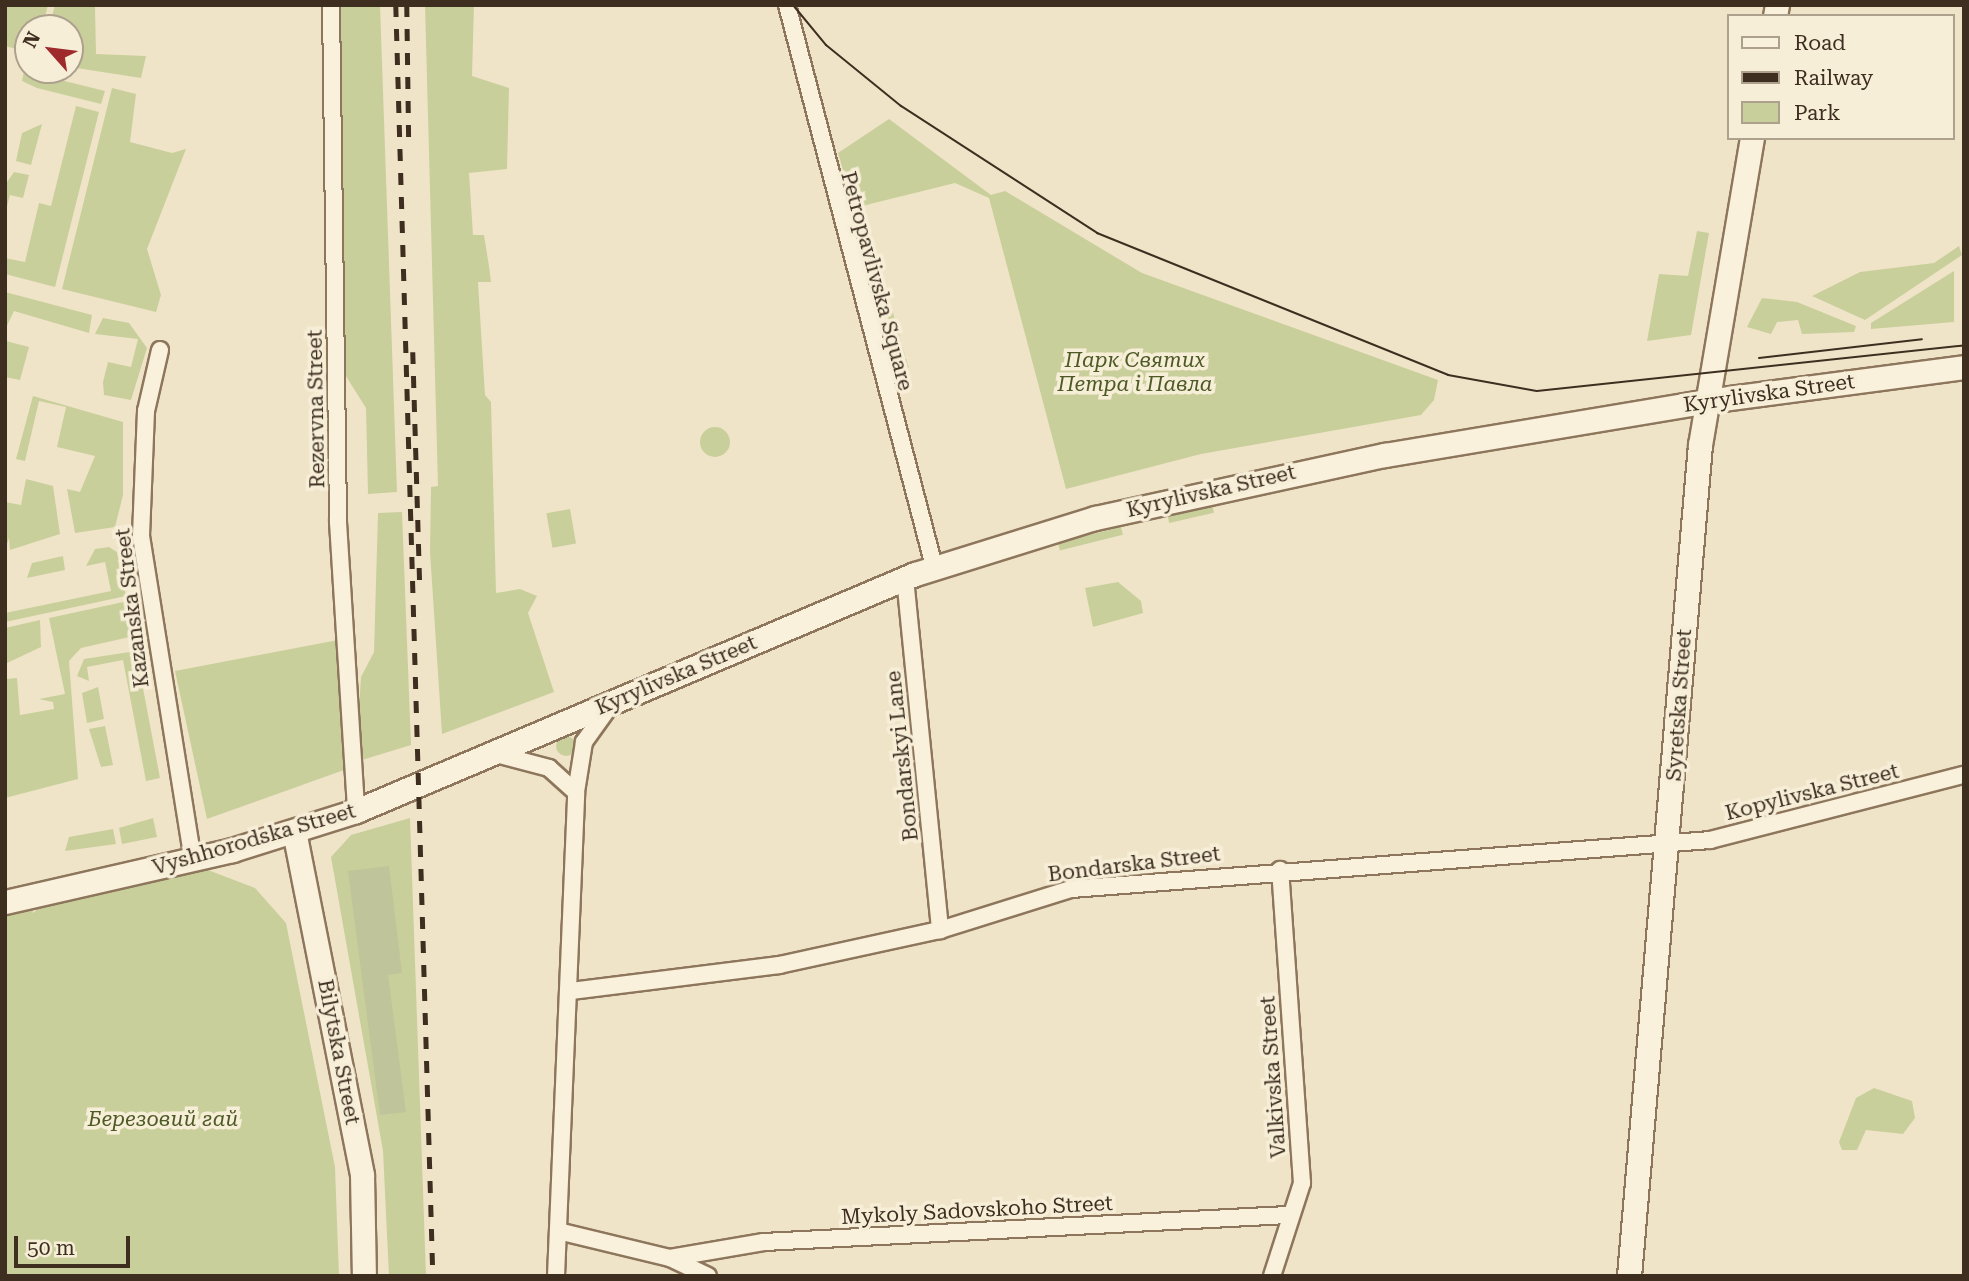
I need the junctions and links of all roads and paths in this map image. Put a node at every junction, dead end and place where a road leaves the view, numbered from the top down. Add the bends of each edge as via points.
1 (331, 5) edge
2 (787, 5) edge
3 (1752, 140) edge
4 (160, 350) dead end
5 (1964, 367) edge
6 (1707, 401) junction
7 (934, 566) junction
8 (905, 578) junction
9 (614, 702) junction
10 (496, 754) junction
11 (1964, 775) edge
12 (576, 792) junction
13 (356, 811) junction
14 (294, 831) junction
15 (1670, 842) junction
16 (193, 860) junction
17 (1280, 870) junction
18 (5, 902) edge
19 (940, 930) junction
20 (571, 990) junction
21 (1288, 1215) junction
22 (558, 1231) junction
23 (670, 1258) junction
24 (364, 1276) edge
25 (555, 1276) edge
26 (708, 1276) edge
27 (1272, 1276) edge
28 (1629, 1276) edge

1 - 13 street, Rezervna Street via 339,535
2 - 7 street, Petropavlivska Square
3 - 6 main road, Syretska Street
4 - 16 street, Kazanska Street via 146,411 141,536
5 - 6 main road, Kyrylivska Street
6 - 7 main road, Kyrylivska Street via 1274,475 1095,517
6 - 15 main road, Syretska Street via 1688,575
7 - 8 main road, Kyrylivska Street
8 - 9 main road, Kyrylivska Street
8 - 19 street, Bondarskyi Lane
9 - 10 main road, Kyrylivska Street
9 - 12 street via 584,742
10 - 12 street via 549,768
10 - 13 main road, Vyshhorodska Street
11 - 15 street, Kopylivska Street via 1710,840
12 - 20 street
13 - 14 main road, Vyshhorodska Street
14 - 16 main road, Vyshhorodska Street
14 - 24 main road, Bilytska Street via 362,1175
15 - 17 street, Bondarska Street
15 - 28 main road, Syretska Street
16 - 18 main road, Vyshhorodska Street
17 - 19 street, Bondarska Street via 1071,889
17 - 21 street, Valkivska Street via 1302,1183
19 - 20 street, Bondarska Street via 779,965
20 - 22 street
21 - 23 street, Mykoly Sadovskoho Street via 764,1241
21 - 27 street, Valkivska Street
22 - 23 street
22 - 25 street
23 - 26 street

